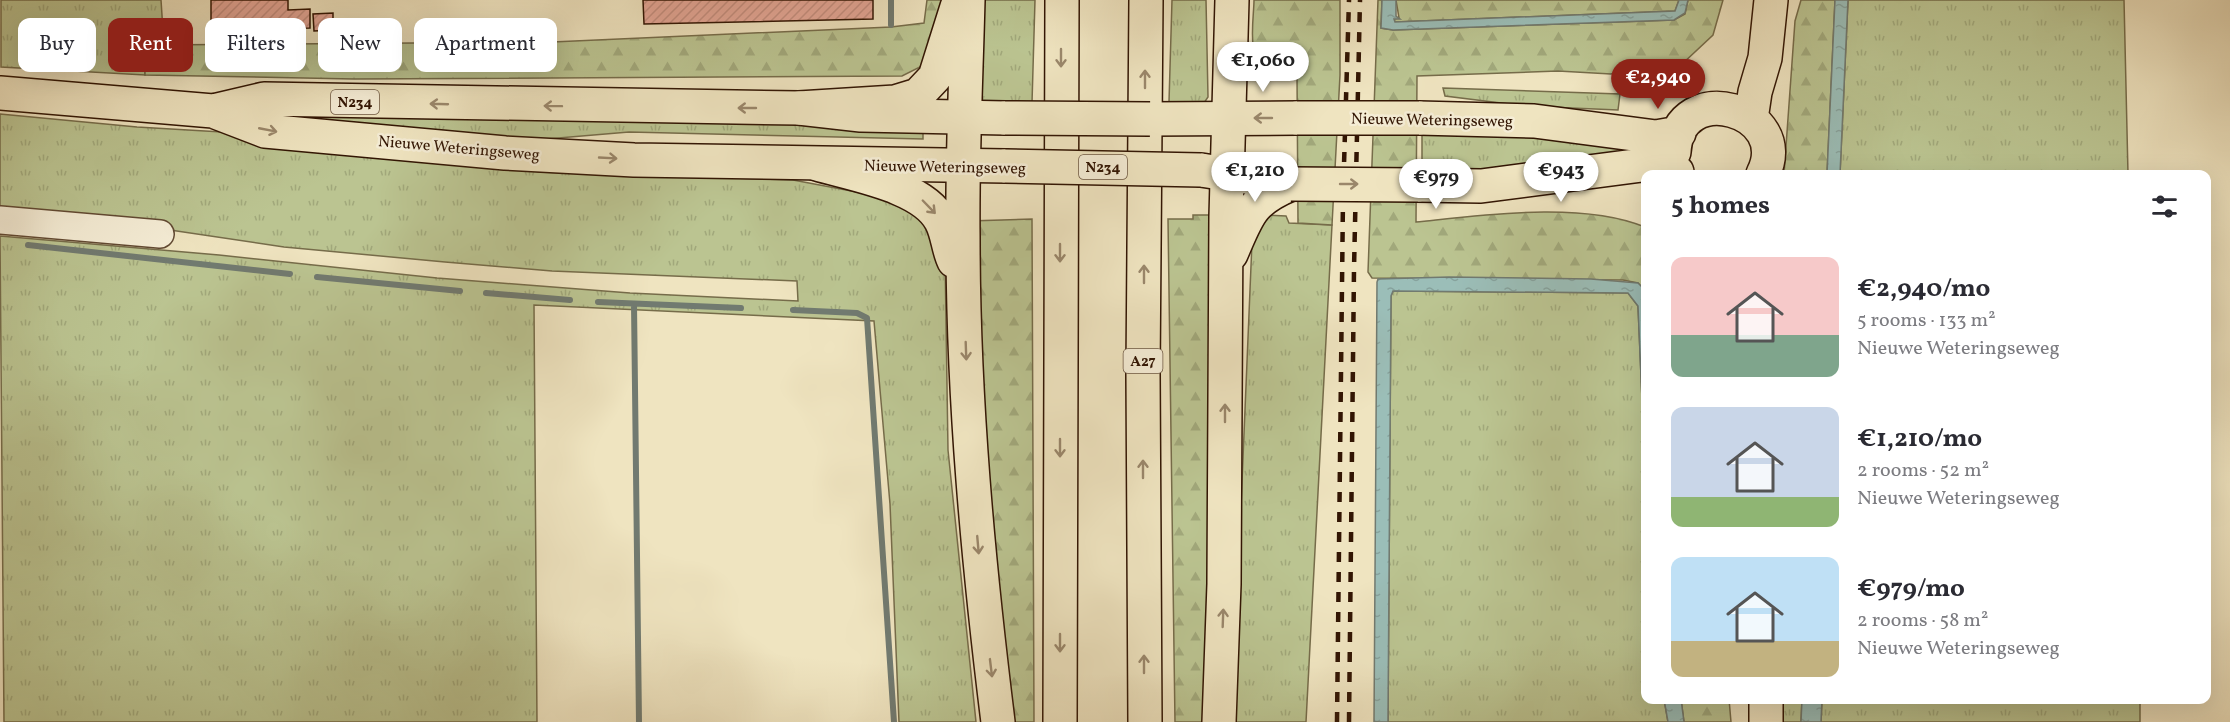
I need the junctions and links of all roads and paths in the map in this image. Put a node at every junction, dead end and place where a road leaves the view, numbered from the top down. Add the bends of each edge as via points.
1 (959, 0) edge
2 (968, 0) edge
3 (1062, 0) edge
4 (1146, 0) edge
5 (1232, 0) edge
6 (1770, 3) edge
7 (1754, 56) junction
8 (2, 92) edge
9 (1718, 106) junction
10 (799, 108) junction
11 (213, 111) junction
12 (967, 118) junction
13 (1215, 118) junction
14 (1751, 119) junction
15 (1679, 133) junction
16 (817, 164) junction
17 (964, 167) junction
18 (1672, 170) edge
19 (1677, 170) edge
20 (1764, 170) edge
21 (1215, 171) junction
22 (1291, 184) junction
23 (0, 220) edge
24 (160, 234) dead end
25 (1227, 264) junction
26 (964, 282) junction
27 (1766, 704) edge
28 (998, 722) edge
29 (1060, 722) edge
30 (1145, 722) edge
31 (1219, 722) edge
32 (1766, 722) edge

1 - 10 main road via 934,77 918,95 895,102
2 - 12 main road
3 -> 29 main road
30 -> 4 main road, A27
5 - 13 main road
6 - 7 main road
7 - 9 main road
7 - 14 main road
8 - 11 main road, Nieuwe Weteringseweg / N234
9 - 14 main road via 1738,110
9 - 15 main road via 1697,114
10 -> 11 main road, Nieuwe Weteringseweg / N234 via 264,99
10 - 12 main road, Nieuwe Weteringseweg / N234 via 861,116
11 -> 16 main road, Nieuwe Weteringseweg / N234 via 266,131 455,149 634,160
12 - 13 main road, Nieuwe Weteringseweg / N234, bridge
12 - 17 main road
15 -> 13 main road, Nieuwe Weteringseweg / N234, bridge via 1640,136 1534,121
13 - 21 main road
14 - 20 main road via 1766,142
15 - 19 main road via 1674,159
16 - 17 main road, Nieuwe Weteringseweg / N234
16 -> 26 main road via 906,190 925,201 941,221 948,250
17 - 21 main road, Nieuwe Weteringseweg / N234, bridge
17 - 26 main road
22 -> 18 main road, Nieuwe Weteringseweg / N234, bridge via 1481,186 1642,165
21 - 22 main road, Nieuwe Weteringseweg / N234
21 - 25 main road
22 - 25 main road via 1268,193 1250,211
23 - 24 street
31 -> 25 main road
26 -> 28 main road via 972,469
27 - 32 main road

